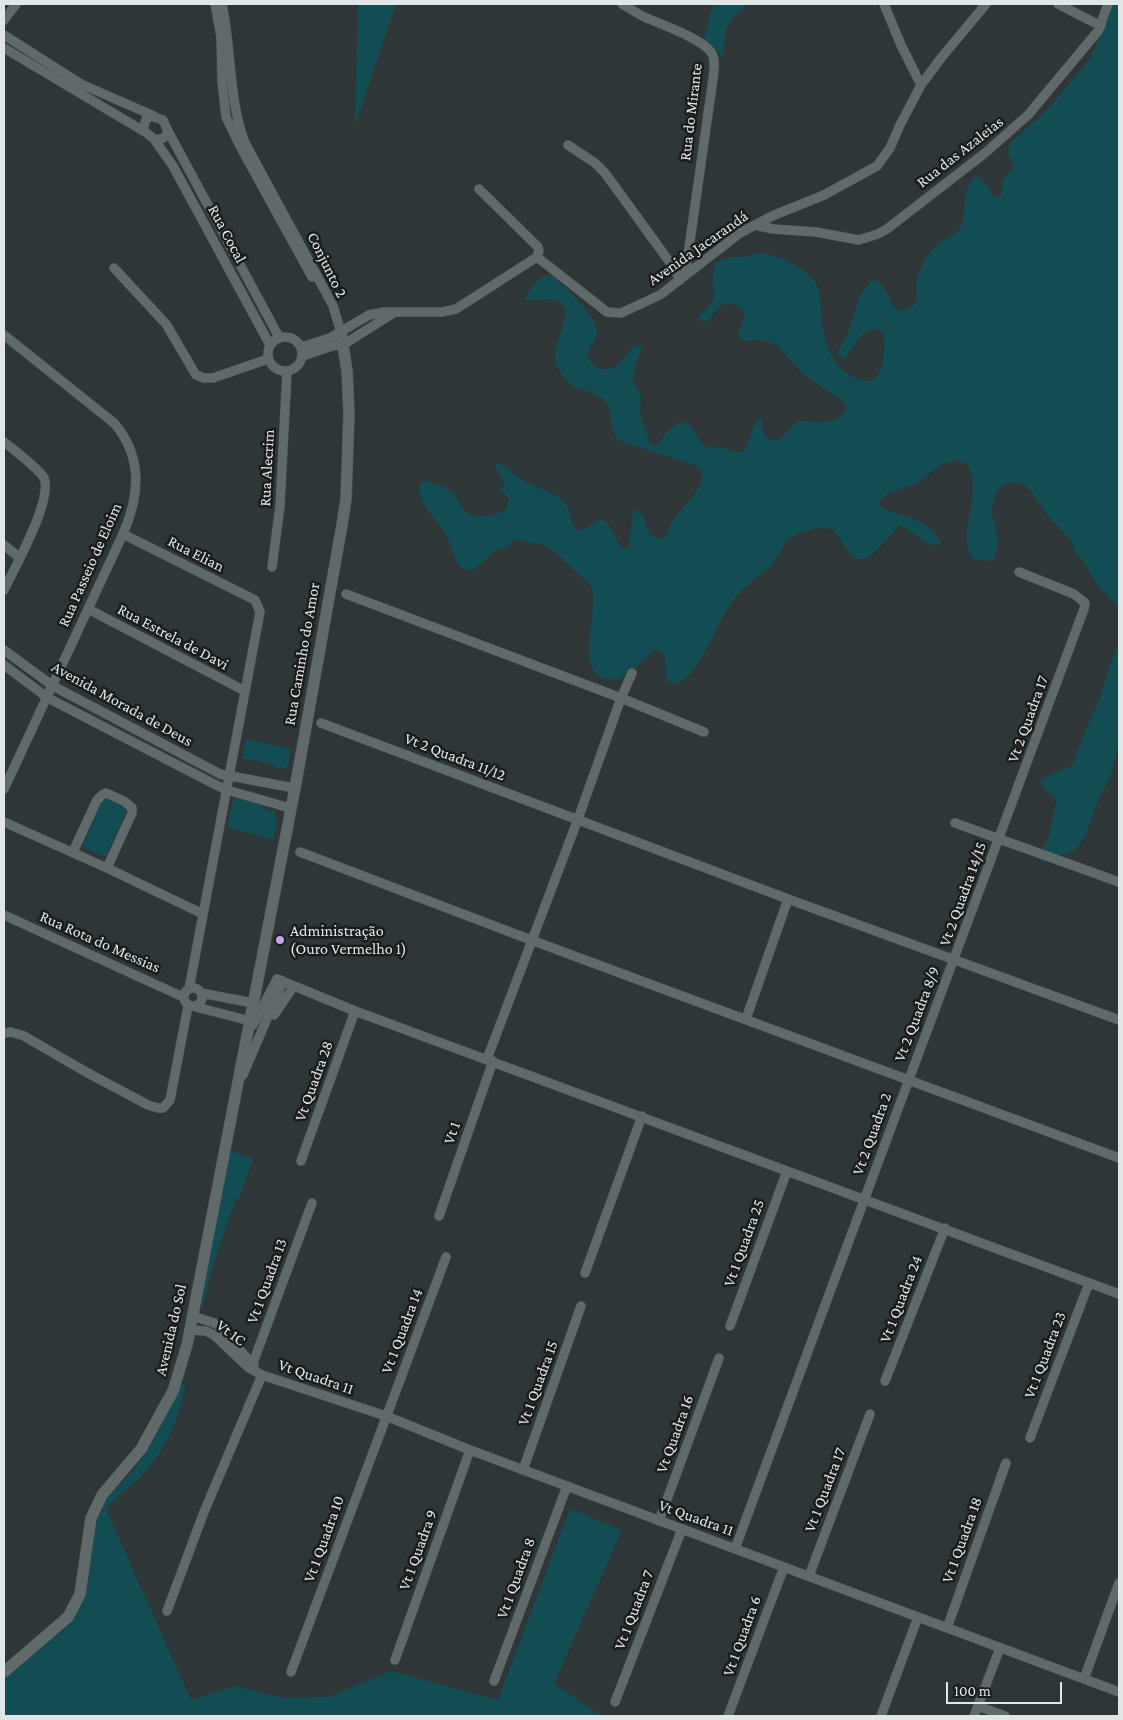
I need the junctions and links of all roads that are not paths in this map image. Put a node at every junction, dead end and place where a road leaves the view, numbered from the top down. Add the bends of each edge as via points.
1 (16, 4) edge
2 (215, 4) edge
3 (222, 4) edge
4 (622, 4) edge
5 (884, 4) edge
6 (986, 4) edge
7 (1058, 4) edge
8 (1108, 4) edge
9 (4, 20) edge
10 (222, 22) junction
11 (1101, 26) junction
12 (4, 35) edge
13 (4, 48) edge
14 (921, 85) junction
15 (154, 116) junction
16 (145, 132) junction
17 (168, 132) junction
18 (154, 139) junction
19 (568, 145) dead end
20 (479, 189) dead end
21 (772, 216) junction
22 (755, 225) junction
23 (793, 230) junction
24 (537, 257) junction
25 (114, 268) dead end
26 (682, 278) junction
27 (334, 310) joint
28 (393, 314) junction
29 (341, 332) junction
30 (4, 335) edge
31 (279, 337) junction
32 (270, 345) junction
33 (343, 345) junction
34 (302, 352) junction
35 (268, 359) junction
36 (287, 371) junction
37 (4, 442) edge
38 (123, 534) junction
39 (4, 546) edge
40 (20, 558) junction
41 (272, 567) dead end
42 (1020, 572) dead end
43 (4, 590) edge
44 (346, 594) dead end
45 (88, 609) junction
46 (4, 650) edge
47 (4, 665) edge
48 (632, 673) dead end
49 (53, 686) junction
50 (245, 691) junction
51 (48, 698) junction
52 (621, 698) junction
53 (321, 723) dead end
54 (704, 732) dead end
55 (230, 776) junction
56 (273, 784) junction
57 (294, 788) junction
58 (4, 790) edge
59 (227, 790) junction
60 (270, 801) junction
61 (290, 808) junction
62 (578, 819) junction
63 (4, 822) edge
64 (955, 823) dead end
65 (999, 839) junction
66 (72, 852) junction
67 (300, 852) dead end
68 (107, 868) junction
69 (1119, 882) edge
70 (788, 899) junction
71 (203, 914) junction
72 (4, 915) edge
73 (531, 940) junction
74 (955, 960) junction
75 (280, 980) junction
76 (294, 986) junction
77 (190, 988) junction
78 (201, 992) junction
79 (184, 996) junction
80 (253, 1003) junction
81 (192, 1006) junction
82 (355, 1011) junction
83 (746, 1019) junction
84 (250, 1020) junction
85 (1119, 1020) edge
86 (4, 1033) edge
87 (258, 1041) junction
88 (242, 1056) junction
89 (490, 1060) junction
90 (908, 1079) junction
91 (235, 1091) junction
92 (642, 1116) junction
93 (1119, 1158) edge
94 (301, 1161) dead end
95 (786, 1171) junction
96 (864, 1199) junction
97 (312, 1203) dead end
98 (439, 1216) dead end
99 (945, 1228) junction
100 (446, 1257) dead end
101 (585, 1273) dead end
102 (1089, 1282) junction
103 (1119, 1294) edge
104 (581, 1306) dead end
105 (193, 1316) junction
106 (217, 1324) junction
107 (730, 1326) dead end
108 (190, 1330) junction
109 (214, 1335) junction
110 (719, 1358) dead end
111 (255, 1369) junction
112 (885, 1381) dead end
113 (870, 1414) dead end
114 (386, 1416) junction
115 (1030, 1438) dead end
116 (470, 1450) junction
117 (1006, 1463) dead end
118 (523, 1470) junction
119 (567, 1486) junction
120 (659, 1521) junction
121 (682, 1529) junction
122 (734, 1549) junction
123 (784, 1567) junction
124 (809, 1576) junction
125 (1119, 1583) edge
126 (167, 1612) dead end
127 (918, 1617) junction
128 (947, 1628) junction
129 (1000, 1648) junction
130 (394, 1660) dead end
131 (4, 1672) edge
132 (291, 1672) dead end
133 (1084, 1679) junction
134 (494, 1681) dead end
135 (1119, 1692) edge
136 (615, 1702) dead end
137 (978, 1706) junction
138 (728, 1716) edge
139 (880, 1716) edge
140 (974, 1716) edge
141 (1004, 1716) edge

1 - 9 street
2 - 10 street, Conjunto 2
3 - 10 street, Conjunto 2
4 - 26 street, Rua do Mirante via 698,43 711,52 713,60 713,79
5 - 14 street
6 - 14 street, Avenida Jacarandá
7 - 11 street
8 - 11 street, Rua das Azaleias
10 - 27 street, Conjunto 2 via 226,117 309,259
11 - 23 street, Rua das Azaleias via 1060,79 1015,127 887,229 859,240
12 - 15 street via 81,84
13 - 16 street
14 - 21 street, Avenida Jacarandá via 878,166 824,195
15 - 16 street via 144,122
15 - 17 street via 165,122
16 - 18 street
17 - 18 street via 160,140
17 - 31 street, Rua Cocal
18 - 32 street, Rua Cocal via 173,166
19 - 26 street via 596,163 605,173
20 - 24 street via 538,247
21 - 22 street, Avenida Jacarandá
21 - 23 street, Rua das Azaleias
22 - 23 street
22 - 26 street, Avenida Jacarandá
24 - 26 street, Avenida Jacarandá via 607,312 614,314 660,295
24 - 28 street via 456,309
25 - 35 street via 166,324 196,375 213,378
27 - 29 street, Rua Caminho do Amor
28 - 29 street via 364,316
28 - 33 street
29 - 33 street, Rua Caminho do Amor
29 - 34 street
30 - 38 street, Rua Passeio de Eloim via 107,417 124,436 133,456 136,480 132,509
31 - 32 street
31 - 34 street via 291,337
32 - 35 street
33 - 34 street
33 - 57 street, Rua Caminho do Amor via 348,371 349,413 346,499
34 - 36 street via 300,364
35 - 36 street via 272,366
36 - 41 street, Rua Alecrim via 280,506
37 - 40 street via 43,476 46,485 39,515
38 - 45 street, Rua Passeio de Eloim
38 - 50 street, Rua Elian via 255,600 260,612
39 - 40 street
40 - 43 street
42 - 65 street, Vt 2 Quadra 17 via 1074,594 1085,603
44 - 52 street
45 - 49 street, Rua Passeio de Eloim
45 - 50 street, Rua Estrela de Davi
46 - 49 street, Avenida Morada de Deus
47 - 51 street, Avenida Morada de Deus
48 - 52 street, Vt 1
49 - 51 street, Rua Passeio de Eloim
49 - 55 street, Avenida Morada de Deus via 220,774
50 - 55 street
51 - 58 street, Rua Passeio de Eloim
51 - 59 street, Avenida Morada de Deus
52 - 54 street
52 - 62 street, Vt 1
53 - 62 street, Vt 2 Quadra 11/12
55 - 56 street, Avenida Morada de Deus
55 - 59 street
56 - 57 street, Avenida Morada de Deus
56 - 60 street
57 - 61 street, Rua Caminho do Amor
59 - 60 street, Avenida Morada de Deus
59 - 71 street
60 - 61 street, Avenida Morada de Deus
61 - 80 street, Rua Caminho do Amor
62 - 70 street, Vt 2 Quadra 11/12
62 - 73 street, Vt 1
63 - 66 street
64 - 65 street
65 - 69 street
65 - 74 street, Vt 2 Quadra 14/15
66 - 68 street
66 - 68 street via 97,800 104,793 115,797 131,806 132,813
67 - 73 street
68 - 71 street
70 - 74 street, Vt 2 Quadra 11/12
70 - 83 street
71 - 77 street
72 - 79 street, Rua Rota do Messias
73 - 83 street
73 - 89 street, Vt 1
74 - 85 street, Vt 2 Quadra 11/12
74 - 90 street, Vt 2 Quadra 8/9
75 - 76 street
75 - 87 street
75 - 88 street via 255,1020
76 - 82 street
76 - 87 street
77 - 78 street
77 - 79 street
78 - 80 street
78 - 81 street via 202,1001
79 - 81 street
80 - 84 street, Avenida do Sol
81 - 84 street
81 - 86 street via 170,1100 163,1108 148,1105 120,1091 24,1036
82 - 89 street
82 - 94 street, Vt Quadra 28
83 - 90 street
84 - 88 street, Avenida do Sol
87 - 91 street
88 - 91 street, Avenida do Sol
89 - 92 street
89 - 98 street, Vt 1
90 - 93 street
90 - 96 street, Vt 2 Quadra 2
91 - 105 street, Avenida do Sol
92 - 95 street
92 - 101 street
95 - 96 street
95 - 107 street, Vt 1 Quadra 25
96 - 99 street
96 - 122 street, Vt 2 Quadra 2
97 - 111 street, Vt 1 Quadra 13
99 - 102 street
99 - 112 street, Vt 1 Quadra 24
100 - 114 street, Vt 1 Quadra 14
102 - 103 street
102 - 115 street, Vt 1 Quadra 23
104 - 118 street, Vt 1 Quadra 15
105 - 106 street
105 - 108 street, Avenida do Sol
106 - 109 street
106 - 111 street
108 - 109 street, Vt 1C
108 - 131 street, Avenida do Sol via 173,1391 142,1449 102,1495 91,1518 80,1594 68,1617
109 - 111 street, Vt 1C
110 - 120 street, Vt Quadra 16
111 - 114 street, Vt Quadra 11
111 - 126 street, Vt Quadra 11
113 - 124 street, Vt 1 Quadra 17
114 - 116 street, Vt Quadra 11
114 - 132 street, Vt 1 Quadra 10
116 - 118 street, Vt Quadra 11
116 - 130 street, Vt 1 Quadra 9
117 - 128 street, Vt 1 Quadra 18
118 - 119 street, Vt Quadra 11
119 - 120 street, Vt Quadra 11
119 - 134 street, Vt 1 Quadra 8
120 - 121 street, Vt Quadra 11
121 - 122 street, Vt Quadra 11
121 - 136 street, Vt 1 Quadra 7
122 - 123 street, Vt Quadra 11
123 - 124 street, Vt Quadra 11
123 - 138 street, Vt 1 Quadra 6
124 - 127 street, Vt Quadra 11
125 - 133 street
127 - 128 street, Vt Quadra 11
127 - 139 street
128 - 129 street, Vt Quadra 11
129 - 133 street, Vt Quadra 11
129 - 137 street
133 - 135 street, Vt Quadra 11
137 - 140 street
137 - 141 street

